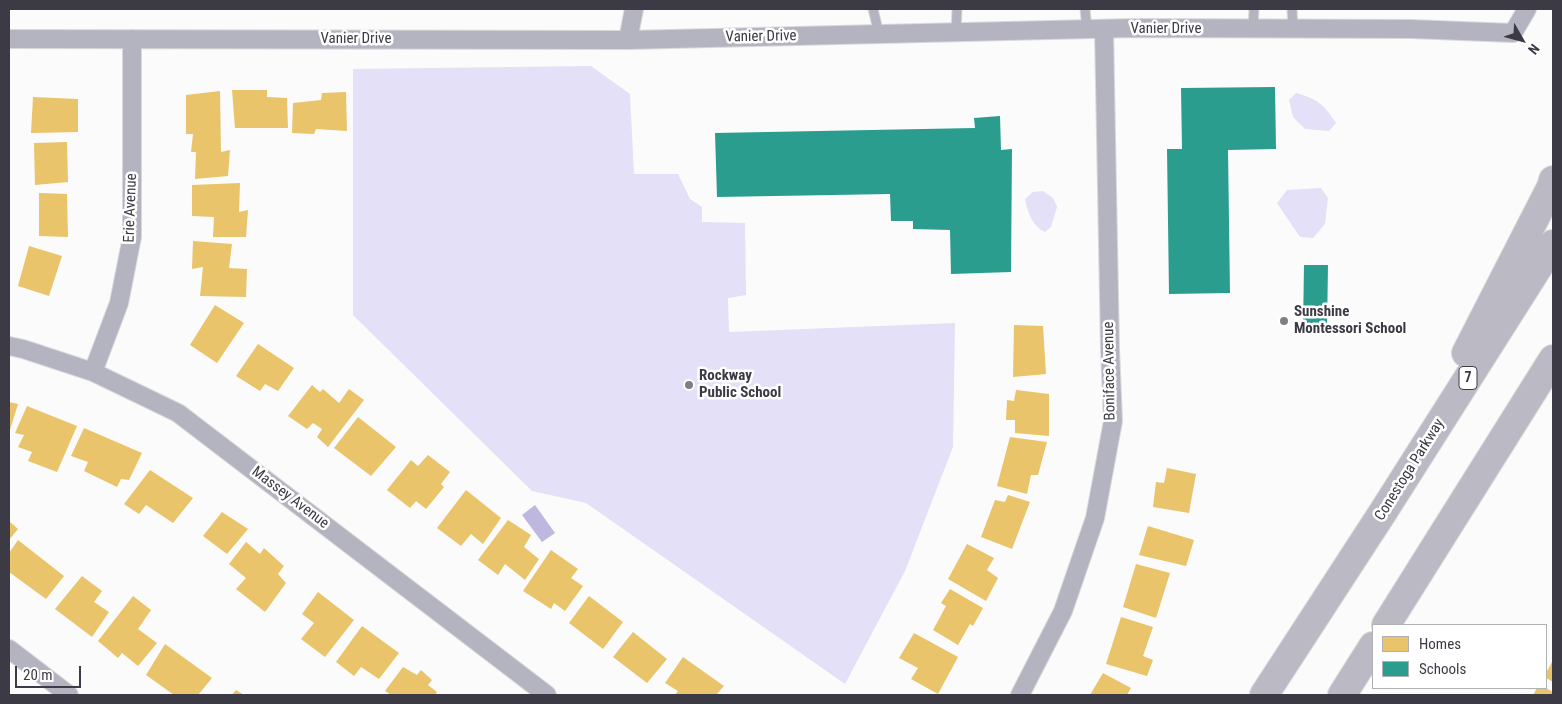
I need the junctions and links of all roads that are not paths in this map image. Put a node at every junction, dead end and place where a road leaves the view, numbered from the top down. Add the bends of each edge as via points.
1 (634, 9) edge
2 (873, 9) edge
3 (957, 9) edge
4 (1085, 9) edge
5 (1254, 9) edge
6 (1292, 9) edge
7 (1527, 9) edge
8 (1253, 29) junction
9 (1293, 29) junction
10 (1095, 30) junction
11 (956, 32) junction
12 (879, 34) junction
13 (9, 39) edge
14 (132, 39) junction
15 (628, 40) junction
16 (1553, 180) edge
17 (1553, 244) edge
18 (9, 346) edge
19 (1553, 359) edge
20 (93, 372) junction
21 (1384, 512) junction
22 (1387, 624) edge
23 (1372, 648) edge
24 (9, 649) edge
25 (69, 695) edge
26 (547, 695) edge
27 (1020, 695) edge
28 (1264, 695) edge
29 (1342, 695) edge

1 - 15 street
2 - 12 lane
3 - 11 lane
4 - 10 lane
5 - 8 lane
6 - 9 lane
7 - 9 street, Vanier Drive via 1513,33
8 - 9 street, Vanier Drive
8 - 10 street, Vanier Drive
10 - 11 street, Vanier Drive
10 - 27 street, Boniface Avenue via 1113,421 1095,518 1063,611
11 - 12 street, Vanier Drive
12 - 15 street, Vanier Drive
13 - 14 street, Vanier Drive
14 - 15 street, Vanier Drive
14 - 20 street, Erie Avenue via 132,237 119,303
16 - 21 highway
17 - 21 highway, Conestoga Parkway / 7
18 - 20 street, Massey Avenue
19 - 22 highway
20 - 26 street, Massey Avenue via 178,413
21 - 28 highway, Conestoga Parkway / 7
23 - 29 highway
24 - 25 street

